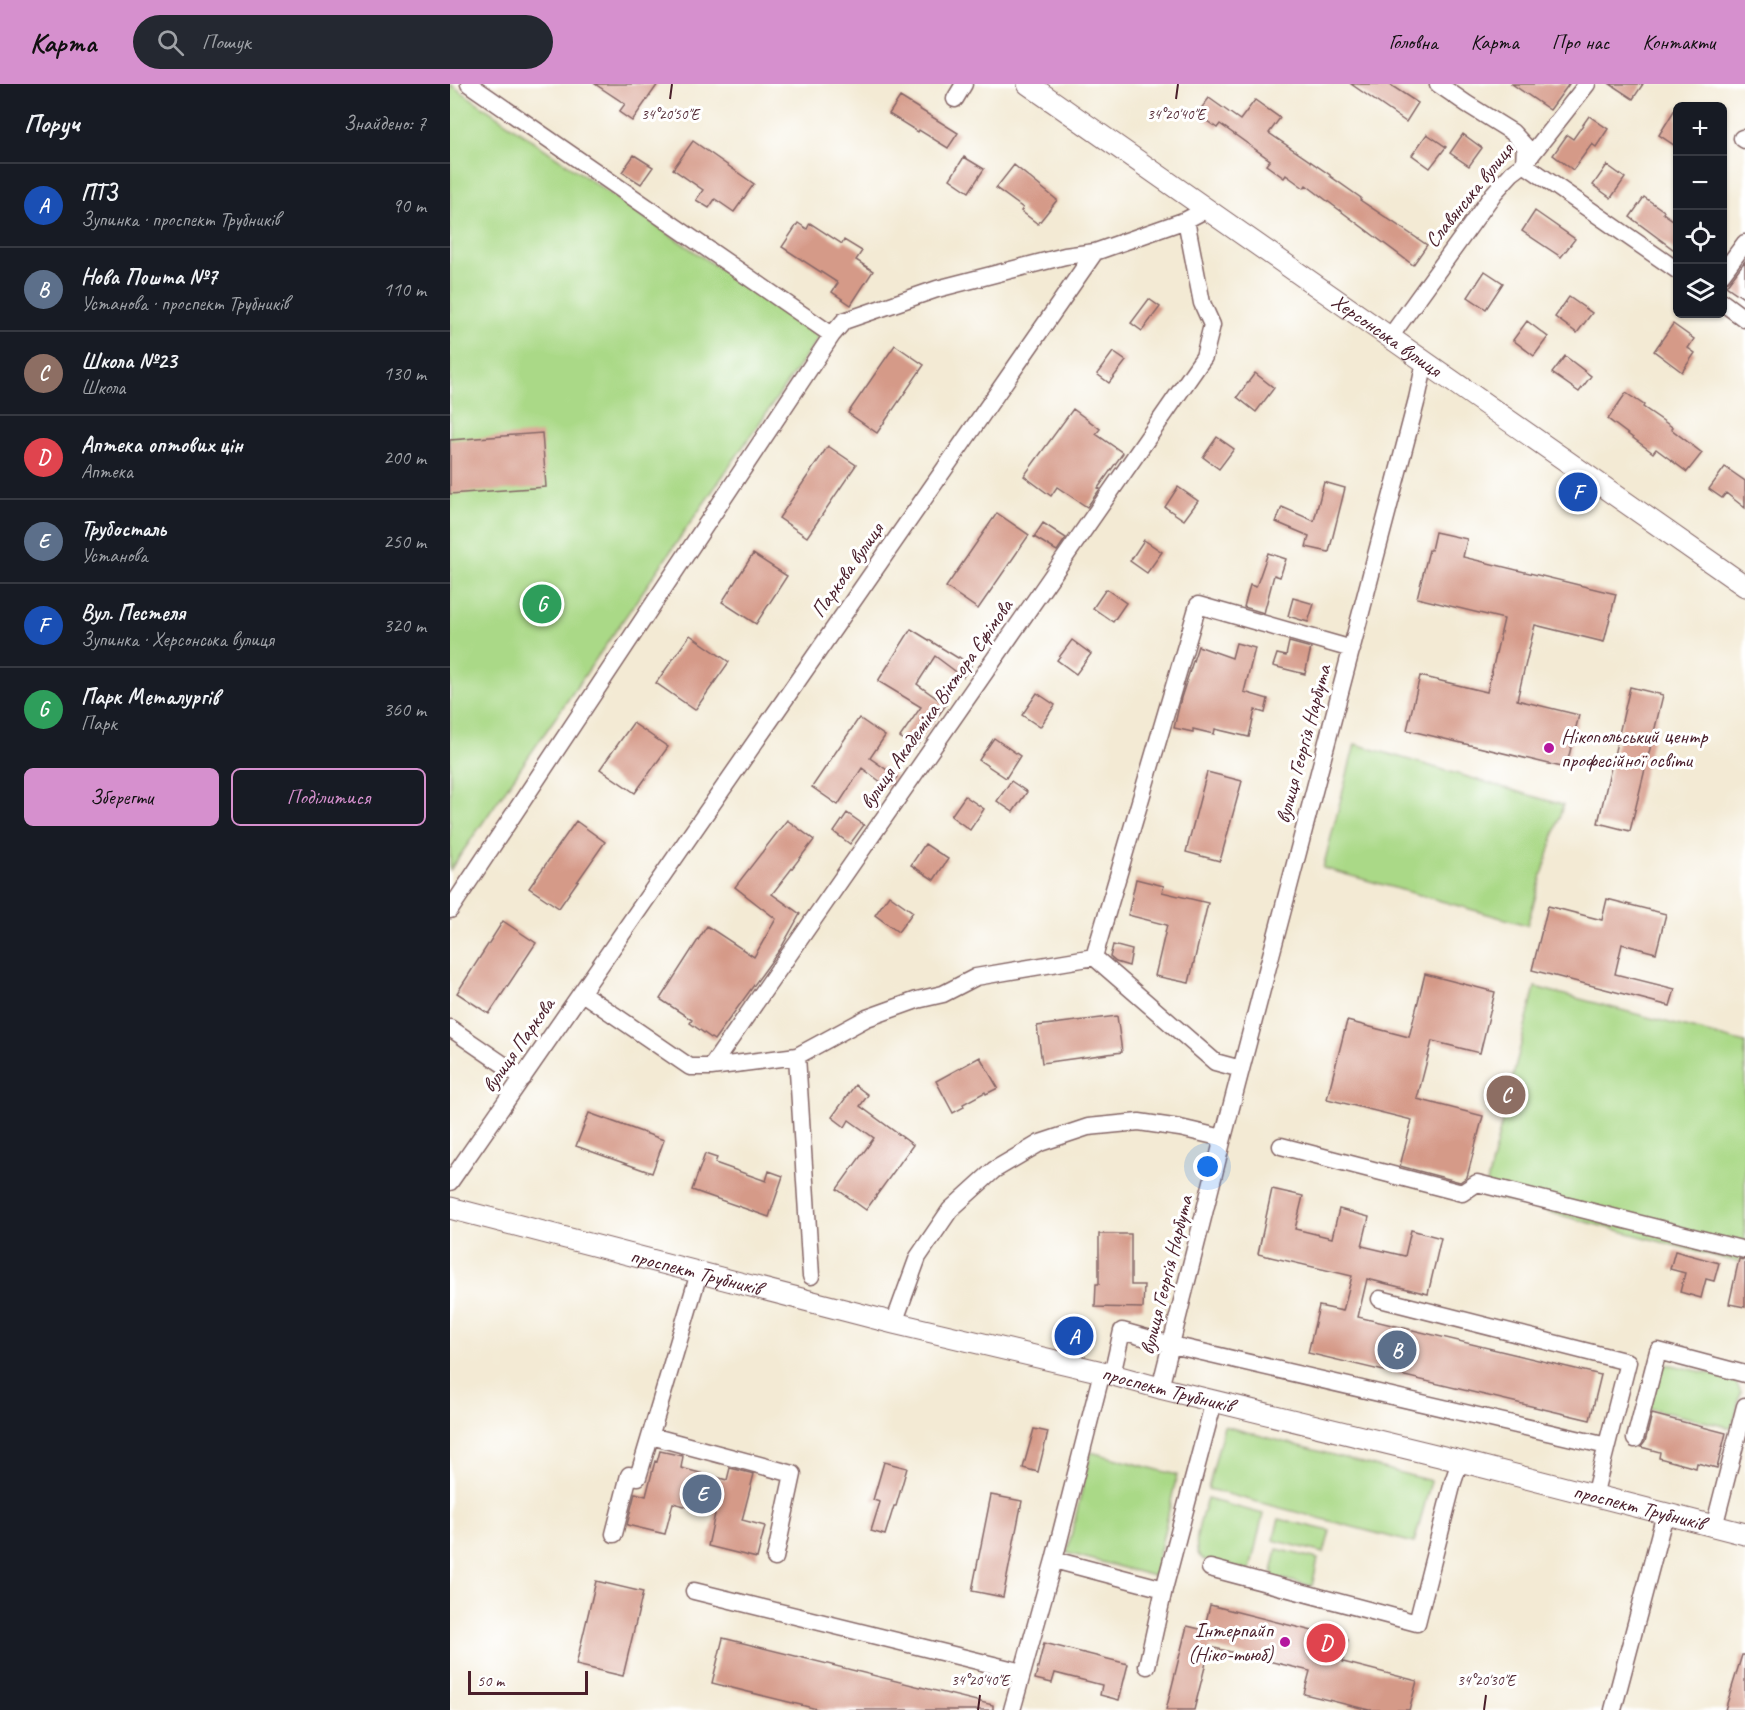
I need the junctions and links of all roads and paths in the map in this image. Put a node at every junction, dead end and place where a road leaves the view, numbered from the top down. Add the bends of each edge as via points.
1 (469, 84) edge
2 (964, 84) edge
3 (1029, 84) edge
4 (1438, 84) edge
5 (1587, 84) edge
6 (955, 99) dead end
7 (1524, 164) junction
8 (1207, 209) junction
9 (1186, 220) junction
10 (1745, 243) edge
11 (1095, 252) junction
12 (1727, 267) edge
13 (1673, 268) edge
14 (1727, 306) edge
15 (1745, 319) edge
16 (832, 335) junction
17 (1390, 337) junction
18 (1425, 362) junction
19 (1745, 586) edge
20 (1352, 648) junction
21 (450, 910) edge
22 (1094, 957) junction
23 (582, 993) junction
24 (450, 1028) edge
25 (797, 1056) junction
26 (711, 1067) junction
27 (1241, 1070) junction
28 (523, 1078) junction
29 (1223, 1138) junction
30 (1281, 1146) dead end
31 (450, 1182) edge
32 (450, 1208) edge
33 (1745, 1250) edge
34 (699, 1273) junction
35 (811, 1276) dead end
36 (1380, 1299) dead end
37 (894, 1323) junction
38 (1172, 1345) junction
39 (1107, 1374) junction
40 (1745, 1374) edge
41 (1160, 1388) junction
42 (1214, 1401) junction
43 (1745, 1406) edge
44 (651, 1436) junction
45 (1635, 1439) dead end
46 (1607, 1446) junction
47 (1460, 1461) junction
48 (1594, 1496) junction
49 (1665, 1514) junction
50 (1714, 1527) junction
51 (614, 1534) dead end
52 (1745, 1534) edge
53 (775, 1558) dead end
54 (1054, 1560) junction
55 (1210, 1568) dead end
56 (1164, 1589) junction
57 (694, 1591) dead end
58 (1147, 1666) dead end
59 (1022, 1672) junction
60 (1012, 1710) edge
61 (1613, 1710) edge

1 - 16 street
2 - 6 street
3 - 8 main road, Херсонська вулиця
4 - 7 street via 1512,132 1525,146
5 - 7 street, Славянська вулиця
7 - 13 street
7 - 17 street, Славянська вулиця via 1494,193
8 - 9 street
8 - 17 main road, Херсонська вулиця
9 - 11 street
9 - 26 street, вулиця Академіка Віктора Єфімова via 1202,303 1212,325 1204,357
10 - 12 street
11 - 16 street via 937,289 844,321
11 - 23 street, Паркова вулиця
14 - 15 street
16 - 21 street
17 - 18 main road, Херсонська вулиця
18 - 19 main road, Херсонська вулиця
18 - 20 street, вулиця Георгія Нарбута
20 - 22 street via 1198,605
20 - 27 street, вулиця Георгія Нарбута
22 - 25 street via 976,977 943,994 867,1018
22 - 27 street via 1215,1062
23 - 26 street via 690,1067
23 - 28 street, вулиця Паркова
24 - 28 street
25 - 26 street
25 - 35 street
27 - 29 street, вулиця Георгія Нарбута
28 - 31 street, вулиця Паркова
29 - 37 street via 1139,1122 1088,1127 1040,1143 994,1170 950,1210 918,1257
29 - 38 street, вулиця Георгія Нарбута
30 - 33 street via 1462,1193 1477,1184
32 - 34 main road, проспект Трубників
34 - 37 main road, проспект Трубників
34 - 44 street
36 - 46 street via 1628,1362
37 - 39 main road, проспект Трубників
38 - 39 street via 1122,1332
38 - 41 street, вулиця Георгія Нарбута
38 - 46 street
39 - 41 main road, проспект Трубників
39 - 54 street
40 - 45 street via 1658,1351
41 - 42 main road, проспект Трубників
42 - 47 main road, проспект Трубників
42 - 56 street
43 - 50 street
44 - 51 street via 638,1477 629,1475
44 - 53 street via 793,1474
46 - 48 street
47 - 48 main road, проспект Трубників
47 - 55 street via 1417,1623
48 - 49 main road, проспект Трубників
49 - 50 main road, проспект Трубників
49 - 61 street
50 - 52 main road, проспект Трубників
54 - 56 street
54 - 59 street
56 - 58 street
57 - 59 street
59 - 60 street

